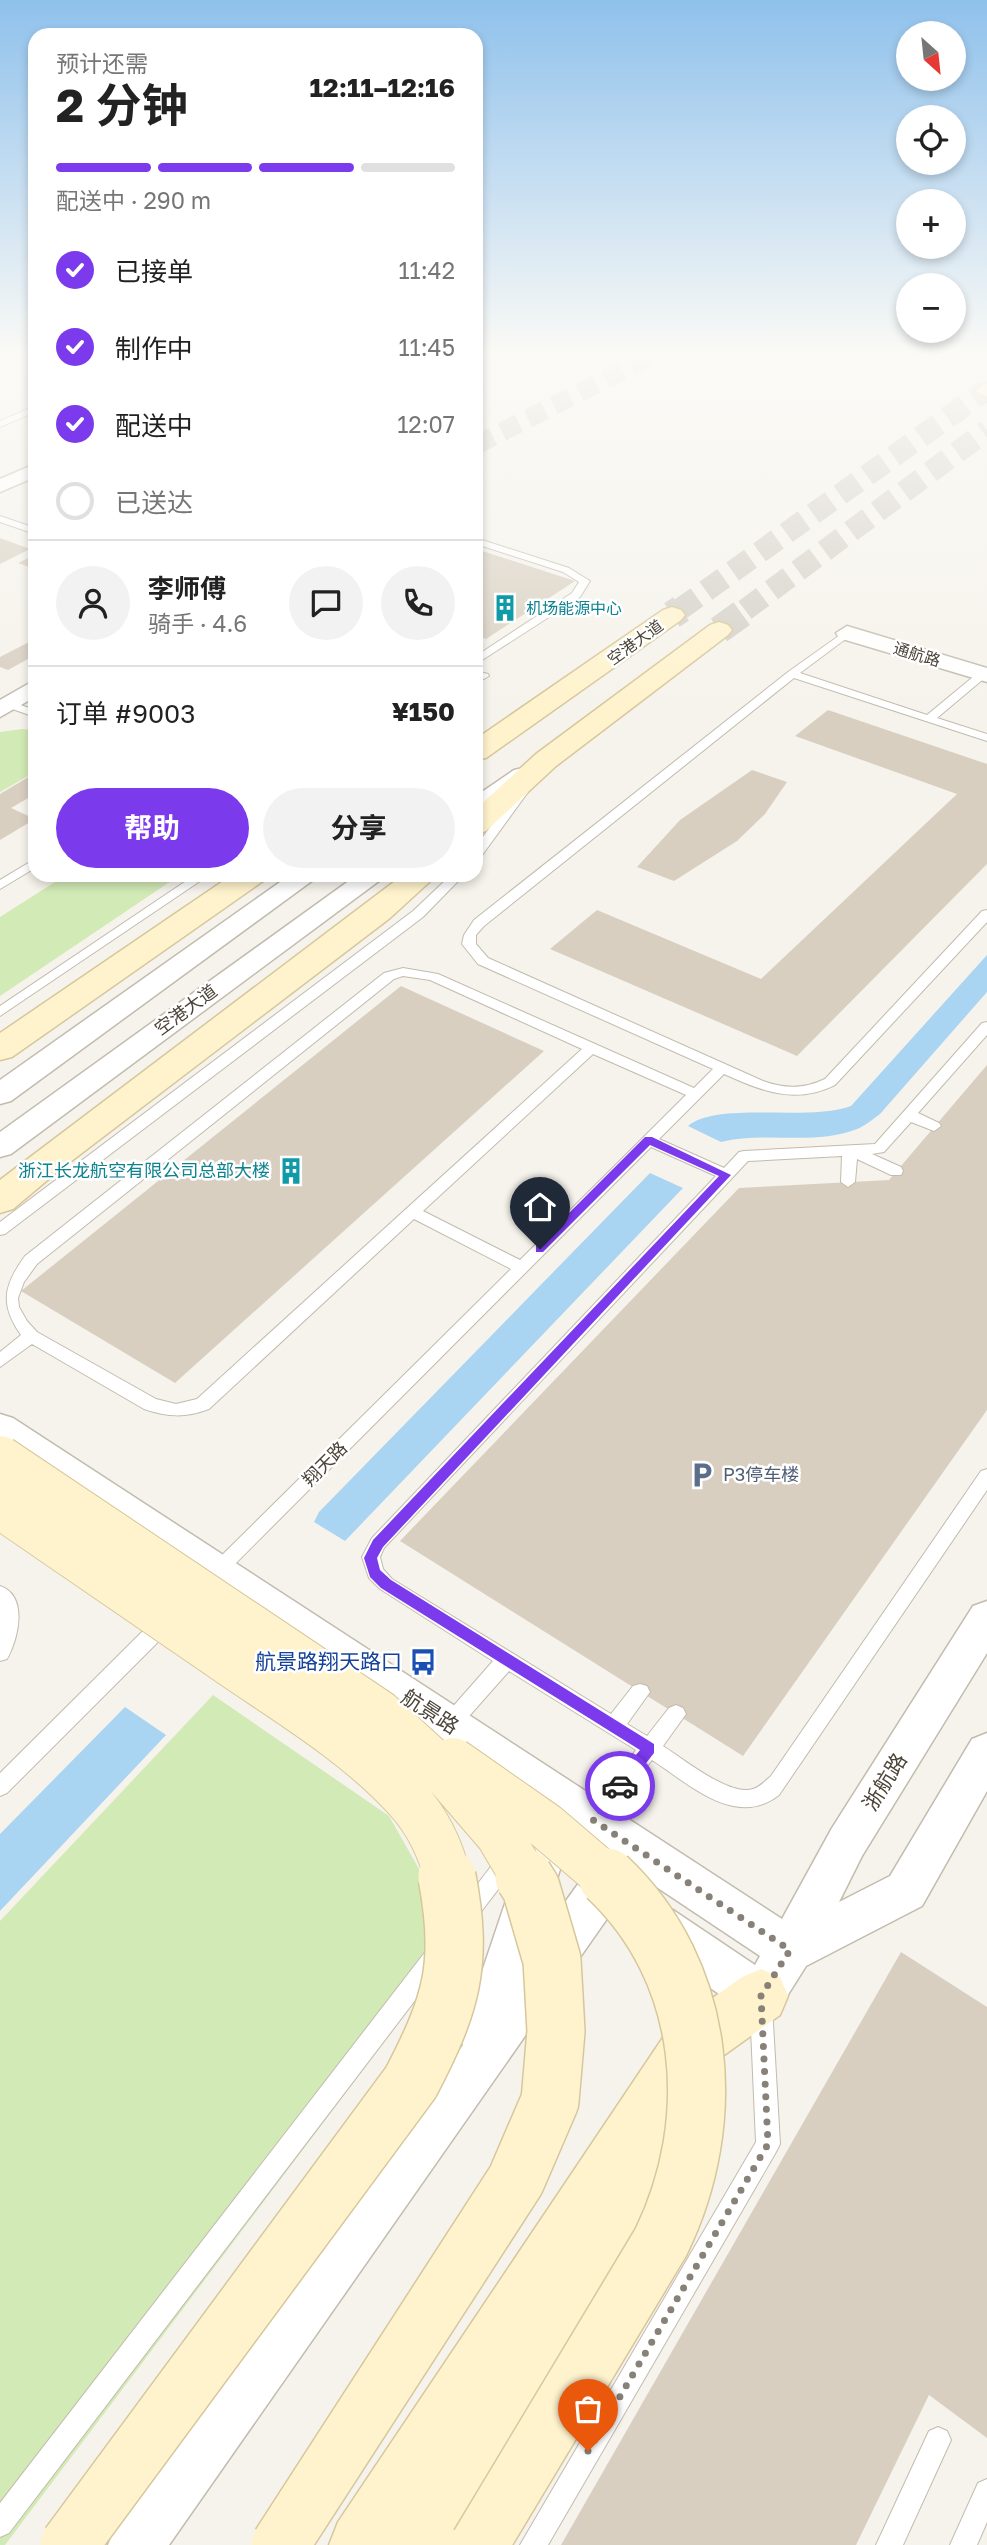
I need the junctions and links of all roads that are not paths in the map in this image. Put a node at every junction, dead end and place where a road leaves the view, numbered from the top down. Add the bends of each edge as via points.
1 (28, 473) edge
2 (0, 486) edge
3 (0, 519) edge
4 (28, 529) edge
5 (483, 543) edge
6 (672, 615) tunnel mouth
7 (719, 630) tunnel mouth
8 (847, 633) joint
9 (483, 656) edge
10 (792, 674) junction
11 (985, 674) edge
12 (28, 691) edge
13 (3, 705) edge
14 (28, 713) edge
15 (929, 719) junction
16 (987, 738) edge
17 (483, 749) edge
18 (545, 760) junction
19 (483, 802) edge
20 (483, 818) edge
21 (483, 845) edge
22 (28, 867) edge
23 (193, 882) edge
24 (241, 882) edge
25 (297, 882) edge
26 (364, 882) edge
27 (414, 882) edge
28 (451, 882) edge
29 (0, 885) edge
30 (987, 914) edge
31 (0, 1012) edge
32 (987, 1026) edge
33 (592, 1047) junction
34 (0, 1049) edge
35 (722, 1068) junction
36 (0, 1094) edge
37 (695, 1094) junction
38 (909, 1115) junction
39 (934, 1126) dead end
40 (649, 1140) junction
41 (0, 1147) edge
42 (850, 1150) junction
43 (896, 1171) dead end
44 (726, 1175) junction
45 (848, 1182) dead end
46 (0, 1200) edge
47 (413, 1212) junction
48 (0, 1230) edge
49 (521, 1267) junction
50 (31, 1336) junction
51 (0, 1361) edge
52 (0, 1428) edge
53 (0, 1459) edge
54 (987, 1476) edge
55 (0, 1480) edge
56 (0, 1505) edge
57 (217, 1572) junction
58 (0, 1594) edge
59 (183, 1604) junction
60 (987, 1618) edge
61 (0, 1653) edge
62 (507, 1659) junction
63 (640, 1692) dead end
64 (379, 1713) junction
65 (676, 1714) dead end
66 (449, 1725) junction
67 (614, 1726) junction
68 (649, 1748) junction
69 (987, 1752) edge
70 (0, 1787) edge
71 (597, 1823) junction
72 (545, 1850) junction
73 (601, 1888) junction
74 (776, 1973) junction
75 (464, 2084) junction
76 (938, 2440) dead end
77 (987, 2492) edge
78 (0, 2524) edge
79 (69, 2545) edge
80 (136, 2545) edge
81 (280, 2545) edge
82 (361, 2545) edge
83 (419, 2545) edge
84 (479, 2545) edge
85 (533, 2545) edge
86 (889, 2545) edge
87 (963, 2545) edge

1 - 2 street
3 - 4 lane
5 - 9 lane via 566,570 585,581 576,595
6 - 17 main road, 空港大道
7 - 18 main road
8 - 10 lane
8 - 11 street, 通航路
10 - 15 lane
10 - 35 lane via 470,935 469,944 483,961
11 - 15 lane
12 - 13 street
13 - 14 lane
15 - 16 lane
18 - 19 street
18 - 20 main road
18 - 21 lane
22 - 29 lane
23 - 31 lane
24 - 34 main road
25 - 36 street
26 - 41 street, 空港大道
27 - 46 main road
28 - 48 lane via 418,914
30 - 35 lane via 830,1082 814,1091 794,1093 774,1090
32 - 38 lane
33 - 37 lane
33 - 47 lane
33 - 50 lane via 433,977 403,972 389,976 31,1260 12,1284 9,1305 15,1321
35 - 37 lane, 翔天路
37 - 40 lane, 翔天路
38 - 39 lane
38 - 42 lane via 879,1149
40 - 44 lane
40 - 49 lane, 翔天路
42 - 43 lane
42 - 44 lane via 744,1156
42 - 45 lane
44 - 62 lane via 378,1544 371,1558 374,1573 386,1584
47 - 49 lane
47 - 50 lane via 217,1392 186,1412 150,1404
49 - 57 lane, 翔天路
50 - 51 lane
52 - 57 street, 航景路
53 - 64 main road, bridge
54 - 68 lane via 765,1796 746,1802 724,1795
55 - 59 street
56 - 79 main road, bridge via 335,1734 409,1801 433,1840 449,1886 456,1927 455,1972 441,2022 411,2082
57 - 59 lane, 翔天路
57 - 66 street, 航景路
58 - 61 lane via 8,1604 11,1624
59 - 70 lane, 翔天路
59 - 72 street
60 - 74 street, 浙航路 via 848,1842
62 - 66 lane
62 - 67 lane
63 - 67 lane
64 - 81 main road, bridge via 449,1777 499,1835 531,1888 552,1960 556,2031 550,2101 516,2180
64 - 84 main road, bridge via 538,1818 633,1904 665,1955 685,2004 698,2058 699,2125 685,2184 654,2256
65 - 68 lane
66 - 71 street, 航景路
67 - 68 lane
68 - 71 lane
69 - 74 street via 906,1891
71 - 72 street
71 - 73 street
71 - 74 street, 航景路
72 - 73 street
72 - 75 street
72 - 78 lane via 516,1850
73 - 74 street
73 - 75 street
74 - 82 main road via 687,2049
74 - 83 main road
74 - 85 lane via 768,2144
75 - 80 street
76 - 86 lane
77 - 87 lane

